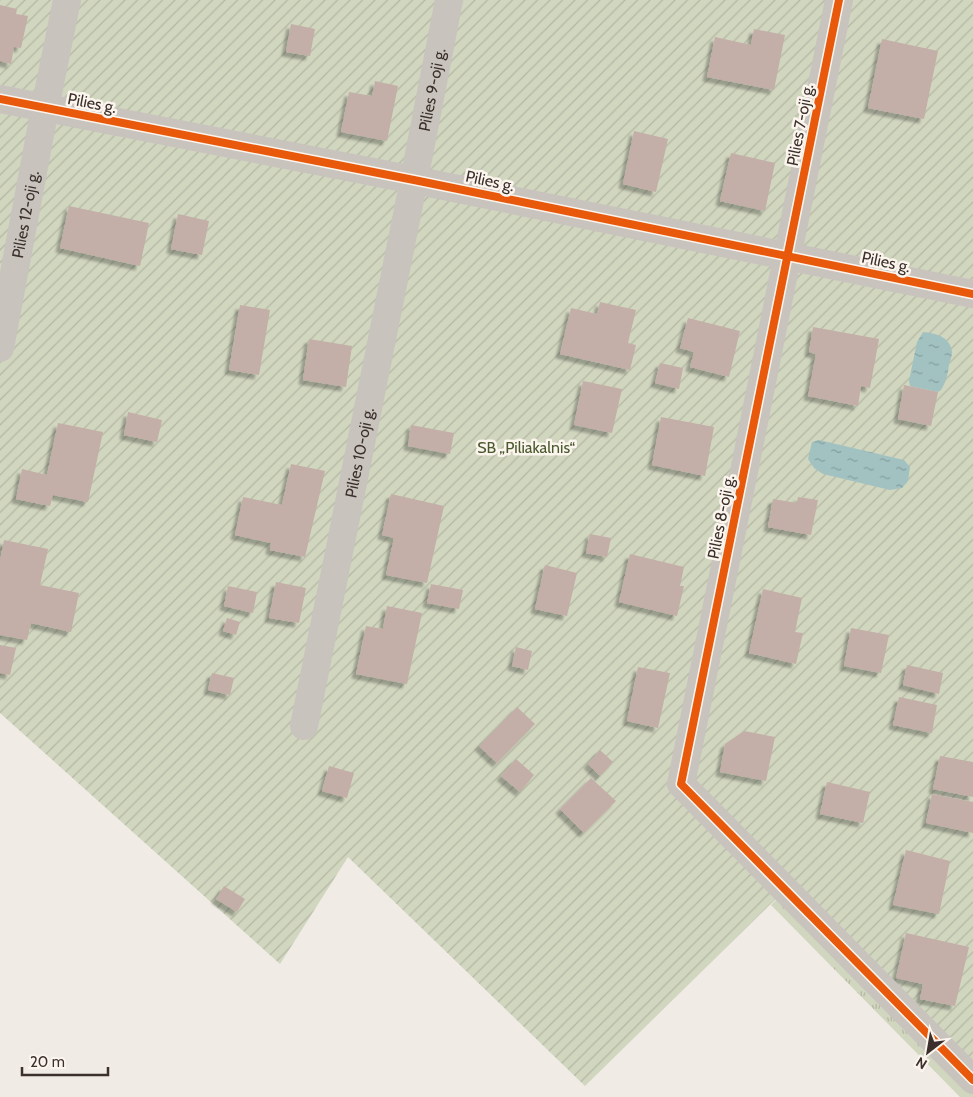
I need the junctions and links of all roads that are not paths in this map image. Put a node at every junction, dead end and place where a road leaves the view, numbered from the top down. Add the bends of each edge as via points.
1 (67, 0) edge
2 (449, 0) edge
3 (839, 0) edge
4 (0, 99) edge
5 (45, 108) junction
6 (414, 180) junction
7 (787, 256) junction
8 (973, 294) edge
9 (0, 348) edge
10 (304, 726) dead end
11 (973, 1080) edge

1 - 5 street, Pilies 12-oji g.
2 - 6 street, Pilies 9-oji g.
3 - 7 street, Pilies 7-oji g.
4 - 5 street, Pilies g.
5 - 6 street, Pilies g.
5 - 9 street, Pilies 12-oji g.
6 - 7 street, Pilies g.
6 - 10 street, Pilies 10-oji g.
7 - 8 street, Pilies g.
7 - 11 street, Pilies 8-oji g. via 681,784

